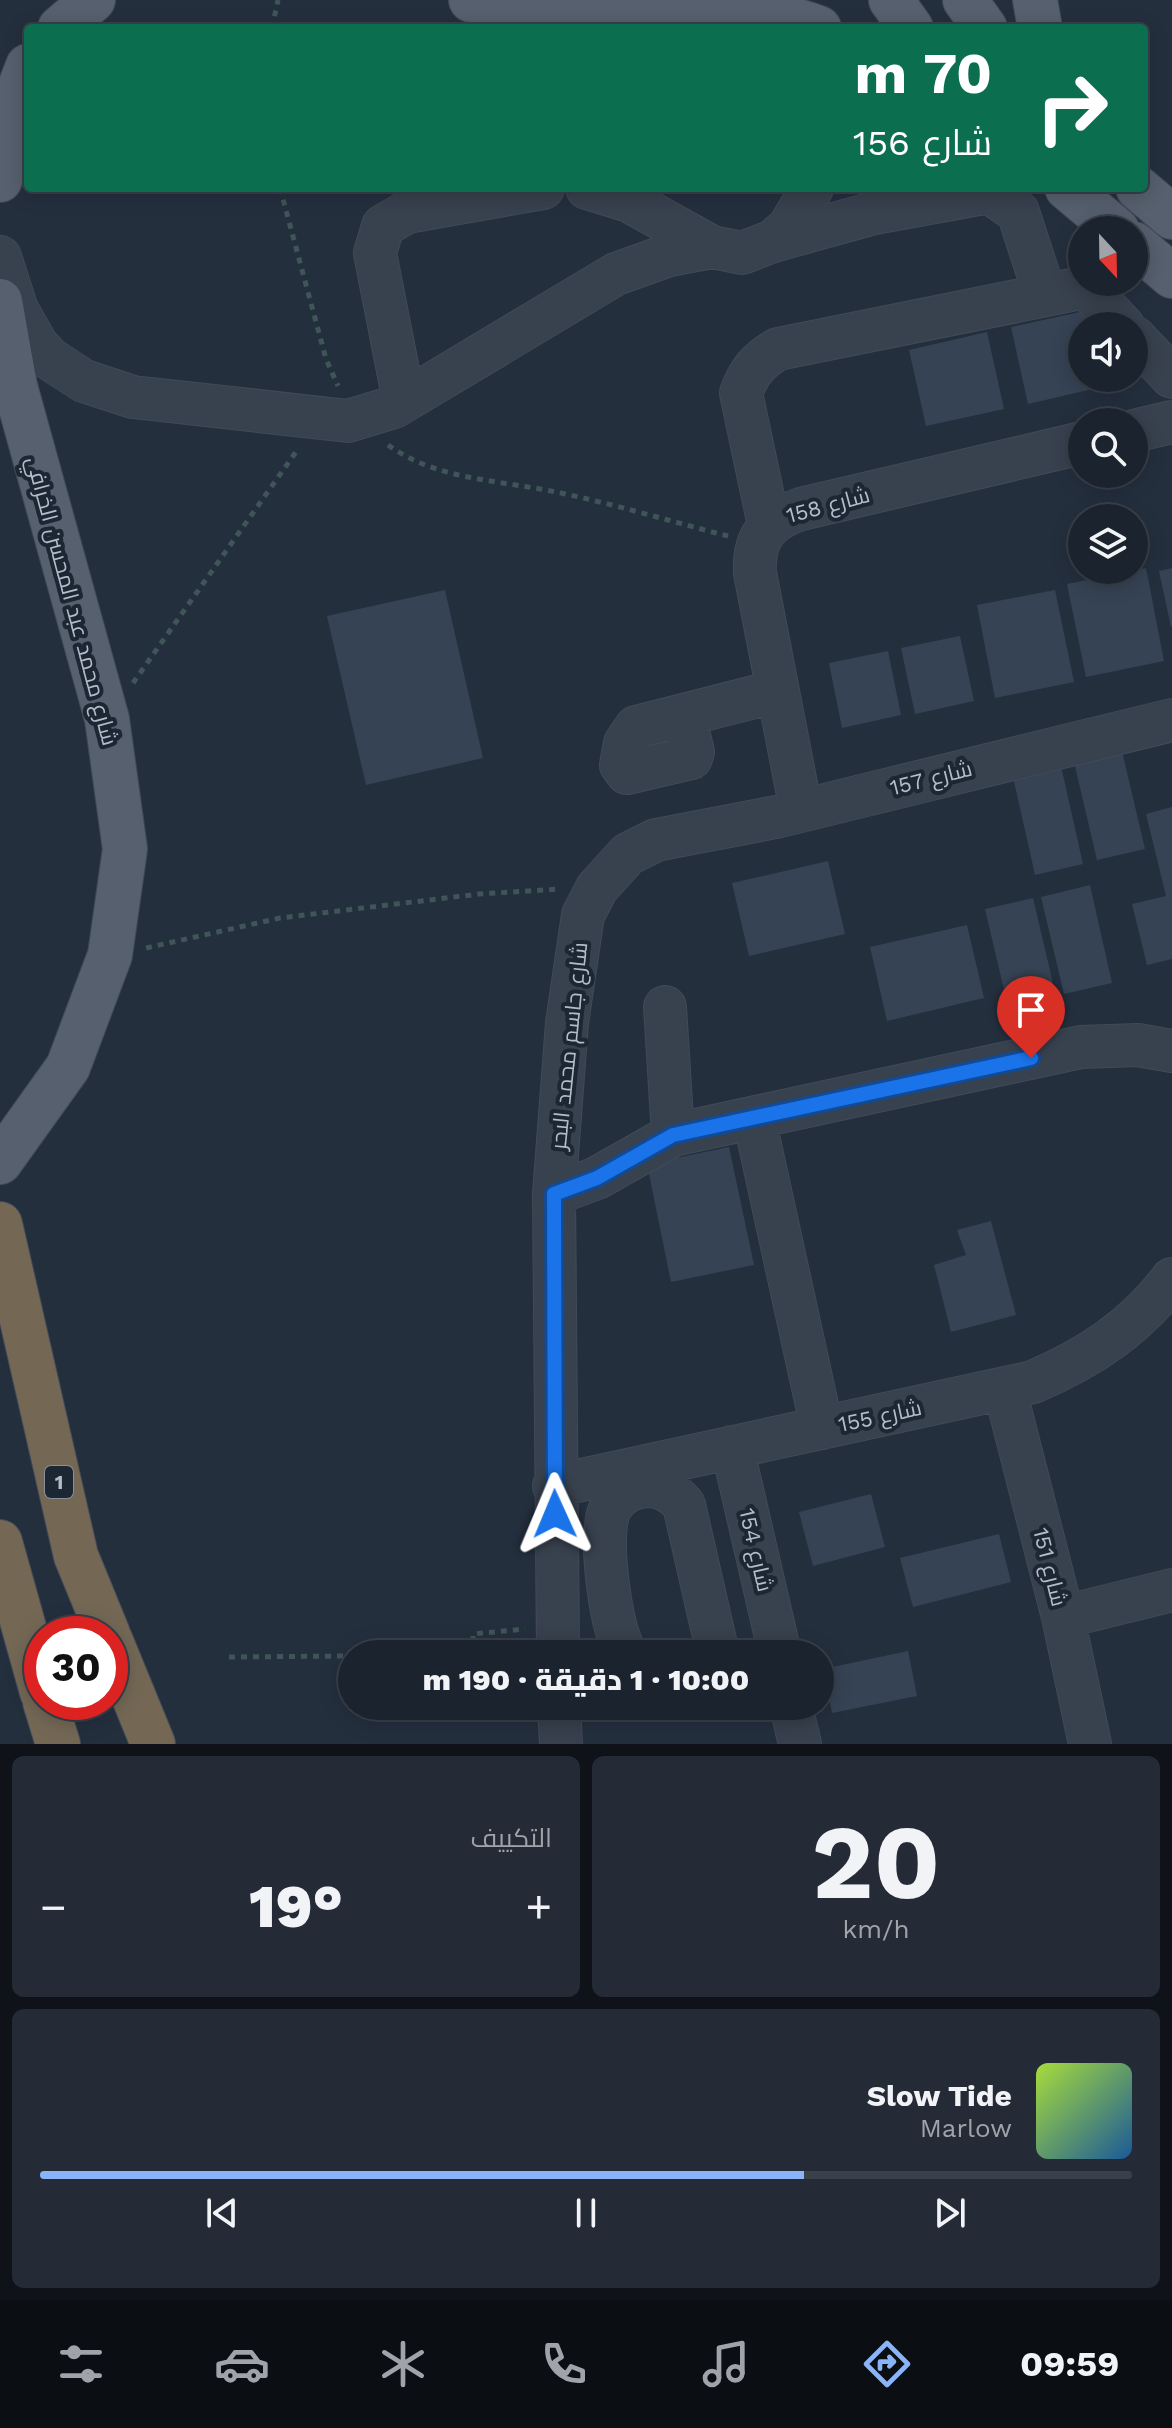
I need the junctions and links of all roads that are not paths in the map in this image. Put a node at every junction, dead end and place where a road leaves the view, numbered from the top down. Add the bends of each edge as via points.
1 (93, 0) edge
2 (471, 0) edge
3 (891, 0) edge
4 (965, 0) edge
5 (1035, 0) edge
6 (698, 4) junction
7 (623, 18) edge
8 (65, 24) edge
9 (729, 24) edge
10 (807, 24) edge
11 (908, 24) edge
12 (982, 24) edge
13 (1039, 24) edge
14 (24, 76) edge
15 (0, 180) edge
16 (520, 192) edge
17 (600, 192) edge
18 (810, 192) edge
19 (976, 192) edge
20 (989, 192) edge
21 (1072, 192) edge
22 (1143, 192) edge
23 (380, 207) edge
24 (1100, 216) edge
25 (1172, 217) edge
26 (773, 241) junction
27 (712, 247) junction
28 (1148, 256) edge
29 (0, 257) edge
30 (1172, 276) edge
31 (1045, 295) junction
32 (0, 301) edge
33 (1110, 312) edge
34 (1148, 352) edge
35 (1172, 377) edge
36 (404, 401) junction
37 (1172, 422) edge
38 (1148, 428) edge
39 (1068, 446) edge
40 (762, 535) junction
41 (778, 691) junction
42 (684, 715) dead end
43 (1172, 720) edge
44 (801, 810) junction
45 (689, 832) joint
46 (665, 1007) dead end
47 (1172, 1051) edge
48 (754, 1118) junction
49 (673, 1135) junction
50 (0, 1162) edge
51 (554, 1194) junction
52 (0, 1224) edge
53 (1172, 1279) edge
54 (1005, 1390) junction
55 (822, 1428) junction
56 (732, 1447) junction
57 (554, 1486) junction
58 (745, 1501) junction
59 (685, 1512) junction
60 (0, 1542) edge
61 (1172, 1590) edge
62 (101, 1616) edge
63 (1063, 1617) junction
64 (24, 1628) edge
65 (558, 1640) edge
66 (622, 1640) edge
67 (717, 1640) edge
68 (777, 1640) edge
69 (128, 1683) edge
70 (51, 1720) edge
71 (560, 1720) edge
72 (794, 1720) edge
73 (58, 1744) edge
74 (153, 1744) edge
75 (561, 1744) edge
76 (800, 1744) edge
77 (1089, 1744) edge

1 - 8 main road
2 - 7 main road
3 - 11 main road
4 - 12 main road
5 - 13 main road
6 - 7 main road
6 - 9 street
6 - 10 main road via 767,11
14 - 15 main road via 10,112
16 - 23 street via 407,212
17 - 27 street via 629,201
18 - 26 street via 802,210
19 - 26 street
20 - 31 street via 1018,212
21 - 24 main road
22 - 25 main road
23 - 36 street via 375,253
26 - 27 street via 742,253
27 - 36 street via 616,274
28 - 30 main road
29 - 36 street via 17,310 37,345 84,381 133,397 340,419
31 - 33 street via 1086,287
31 - 40 street via 778,349 761,359 741,393
32 - 50 main road, شارع محمد عبد المحسن الخرافي via 15,386 107,719 125,849 110,955 68,1067
34 - 35 street
37 - 38 street
39 - 40 street, شارع 158 via 801,509
40 - 41 street via 755,573
41 - 42 street
41 - 44 street
43 - 44 street, شارع 157
44 - 45 street, شارع 157
45 - 51 street, شارع جاسم محمد البحر via 628,854 597,888 583,915 567,1023
46 - 49 street
47 - 48 street via 1138,1045 1081,1047
48 - 49 street
48 - 55 street
49 - 51 street via 597,1178
51 - 57 street, شارع جاسم محمد البحر
52 - 62 highway, 1 via 76,1556
53 - 54 street, شارع 155 via 1138,1318 1096,1351
54 - 55 street, شارع 155
54 - 63 street, شارع 151
55 - 56 street, شارع 155
56 - 57 street, شارع 155
56 - 58 street, شارع 154
57 - 65 street, شارع جاسم محمد البحر
58 - 59 street
58 - 68 street, شارع 154
59 - 66 street via 667,1490 646,1486 623,1494 608,1513 605,1570
59 - 67 street
60 - 64 highway
61 - 63 street
63 - 77 street, شارع 151
69 - 74 highway, 1
70 - 73 highway
71 - 75 street
72 - 76 street

